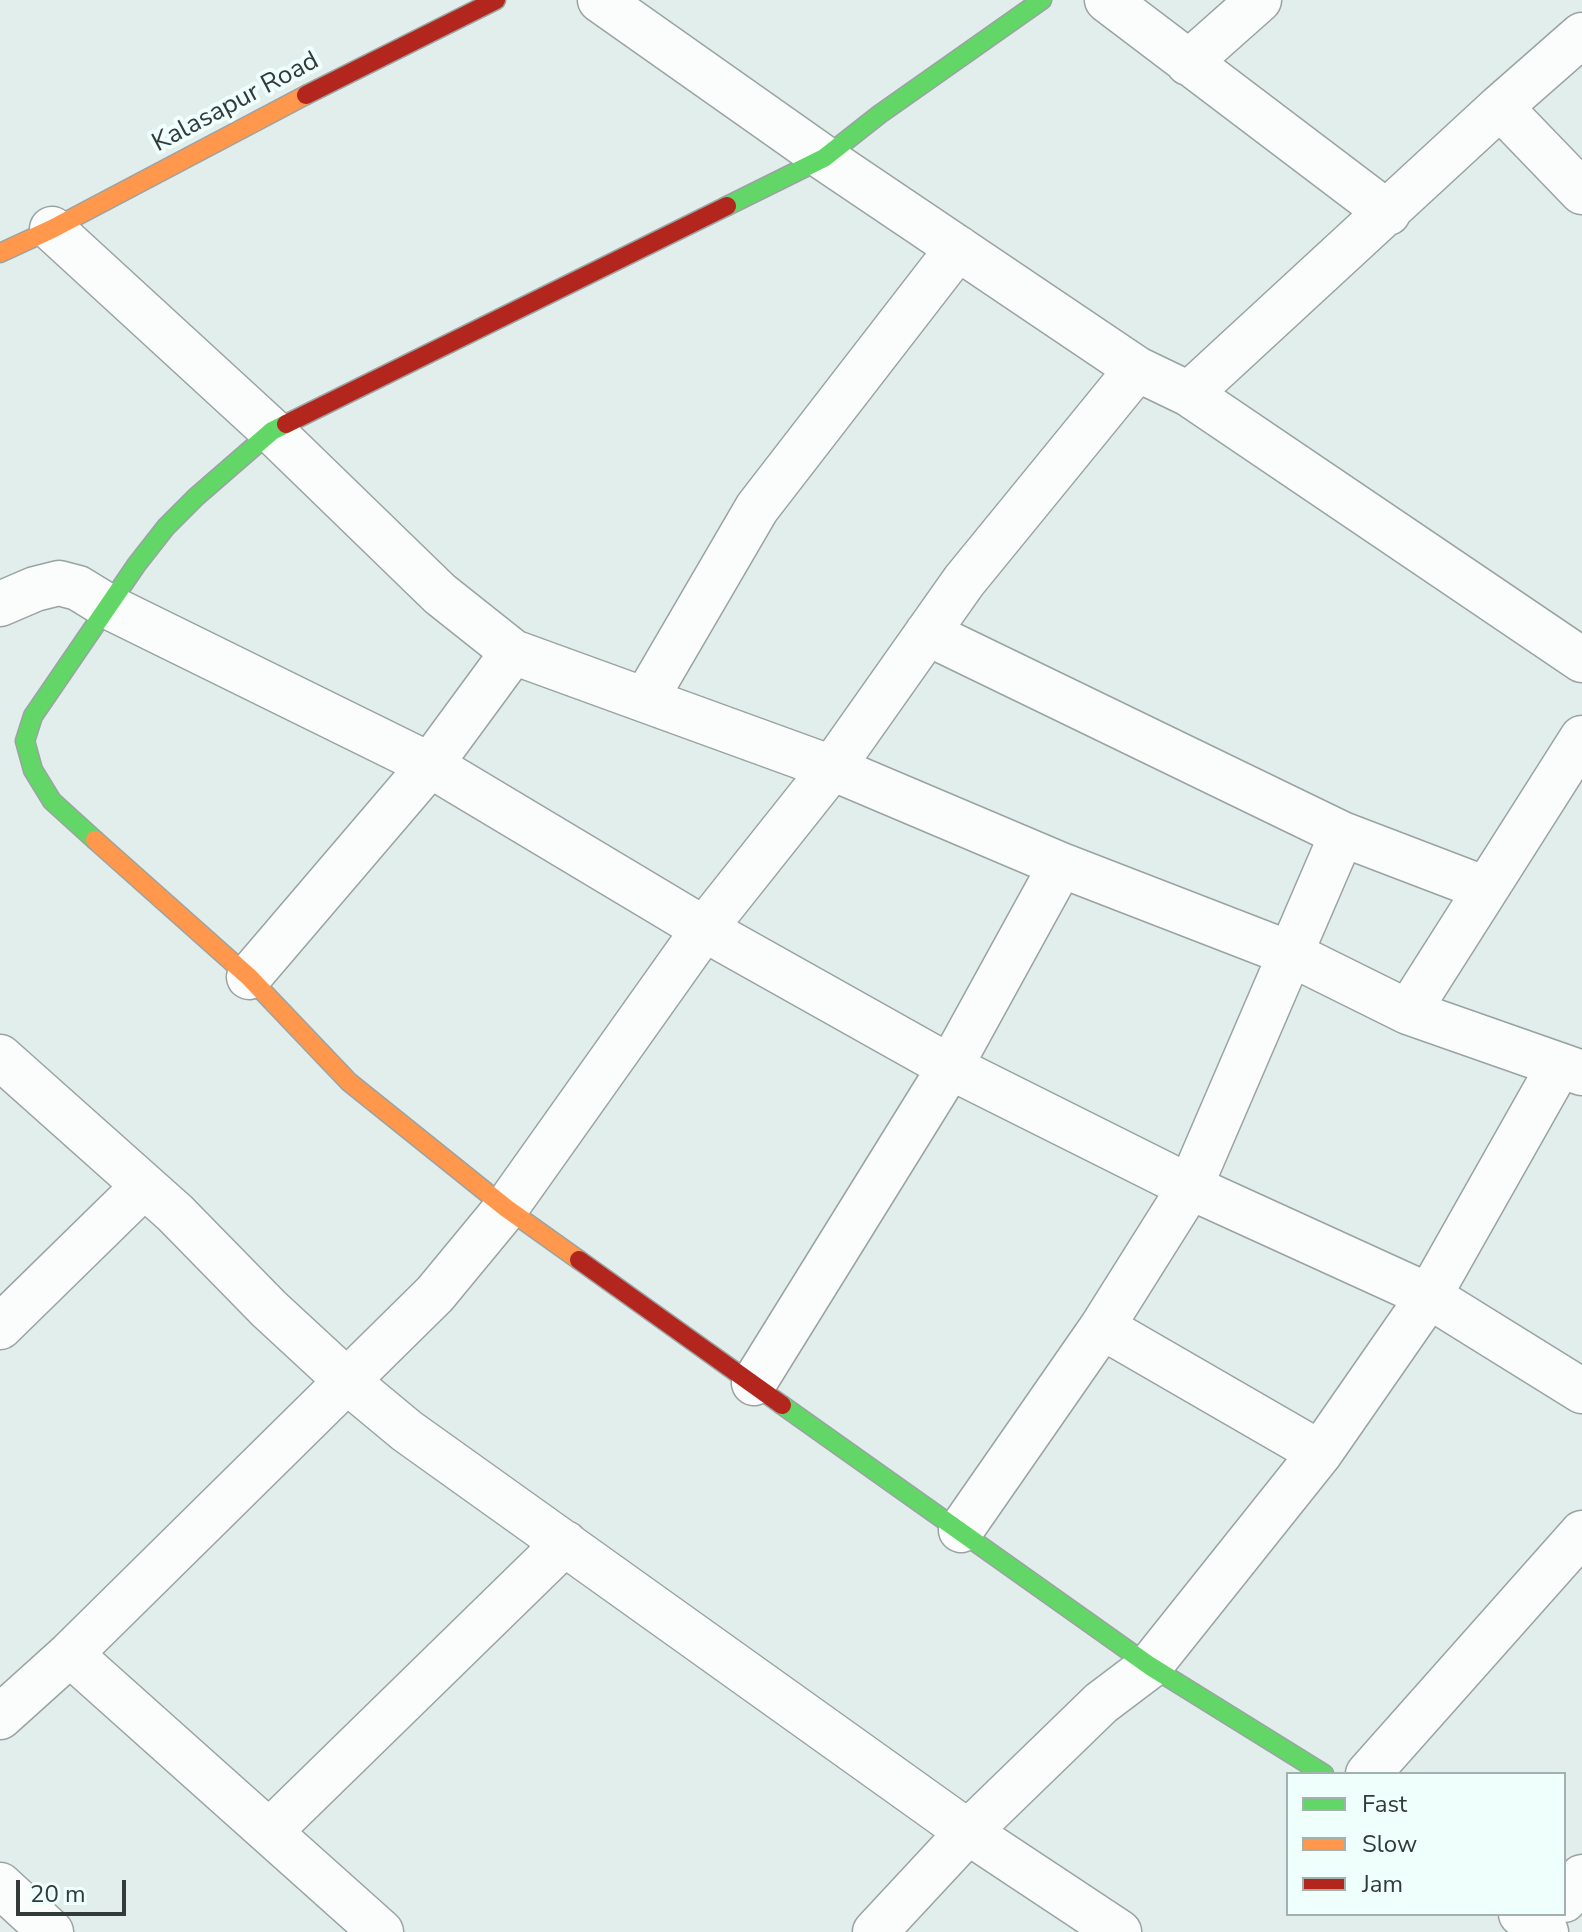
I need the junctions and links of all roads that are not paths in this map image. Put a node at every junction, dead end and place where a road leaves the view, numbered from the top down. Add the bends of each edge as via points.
1 (496, 0) edge
2 (600, 0) edge
3 (1042, 0) edge
4 (1107, 0) edge
5 (1259, 0) edge
6 (1582, 35) edge
7 (1188, 63) junction
8 (1500, 107) junction
9 (824, 158) junction
10 (1582, 192) edge
11 (1388, 213) junction
12 (52, 229) junction
13 (958, 248) junction
14 (0, 253) edge
15 (1137, 369) junction
16 (1189, 394) junction
17 (272, 431) junction
18 (0, 604) edge
19 (109, 607) junction
20 (927, 633) junction
21 (513, 652) junction
22 (1582, 660) edge
23 (645, 700) junction
24 (1582, 738) edge
25 (430, 765) junction
26 (832, 768) junction
27 (1342, 834) junction
28 (1061, 865) junction
29 (1486, 889) junction
30 (704, 929) junction
31 (1291, 954) junction
32 (249, 977) junction
33 (1408, 1012) junction
34 (0, 1057) edge
35 (950, 1067) junction
36 (1571, 1070) edge
37 (144, 1186) junction
38 (1190, 1187) junction
39 (506, 1208) junction
40 (1429, 1296) junction
41 (0, 1327) edge
42 (1102, 1327) junction
43 (348, 1382) junction
44 (754, 1383) junction
45 (1582, 1391) edge
46 (1320, 1453) junction
47 (961, 1530) junction
48 (1582, 1533) edge
49 (565, 1543) junction
50 (70, 1654) junction
51 (1150, 1666) junction
52 (0, 1717) edge
53 (1321, 1772) edge
54 (1370, 1772) edge
55 (270, 1831) junction
56 (968, 1832) junction
57 (1582, 1877) edge
58 (0, 1885) edge
59 (1566, 1895) edge
60 (51, 1932) edge
61 (381, 1932) edge
62 (875, 1932) edge
63 (1119, 1932) edge

1 - 12 street, Kalasapur Road
2 - 9 street
3 - 9 street
4 - 7 street
5 - 7 street
6 - 8 street
7 - 11 street
8 - 10 street
8 - 11 street
9 - 13 street
9 - 17 street
11 - 16 street
12 - 14 street, Kalasapur Road
12 - 17 street
13 - 15 street
13 - 23 street via 757,508
15 - 16 street
15 - 20 street
16 - 22 street
17 - 19 street via 166,527
17 - 21 street via 440,594
18 - 19 street via 59,583
19 - 25 street
19 - 32 street via 33,716 25,741 33,770 52,801
20 - 26 street
20 - 27 street
21 - 23 street
21 - 25 street
23 - 26 street
24 - 29 street
25 - 30 street
25 - 32 street
26 - 28 street
26 - 30 street
27 - 29 street
27 - 31 street
28 - 31 street
28 - 35 street
29 - 33 street
30 - 35 street
30 - 39 street
31 - 33 street
31 - 38 street
32 - 39 street via 349,1082
33 - 36 street
34 - 37 street
35 - 38 street
35 - 44 street
36 - 40 street
37 - 41 street
37 - 43 street
38 - 40 street
38 - 42 street
39 - 43 street via 435,1294
39 - 44 street
40 - 45 street
40 - 46 street
42 - 46 street
42 - 47 street
43 - 49 street via 407,1431
43 - 50 street
44 - 47 street
46 - 51 street
47 - 51 street
48 - 54 street
49 - 55 street
49 - 56 street
50 - 52 street
50 - 55 street
51 - 53 street
51 - 56 street via 1101,1703
55 - 61 street
56 - 62 street
56 - 63 street
57 - 59 street
58 - 60 street

